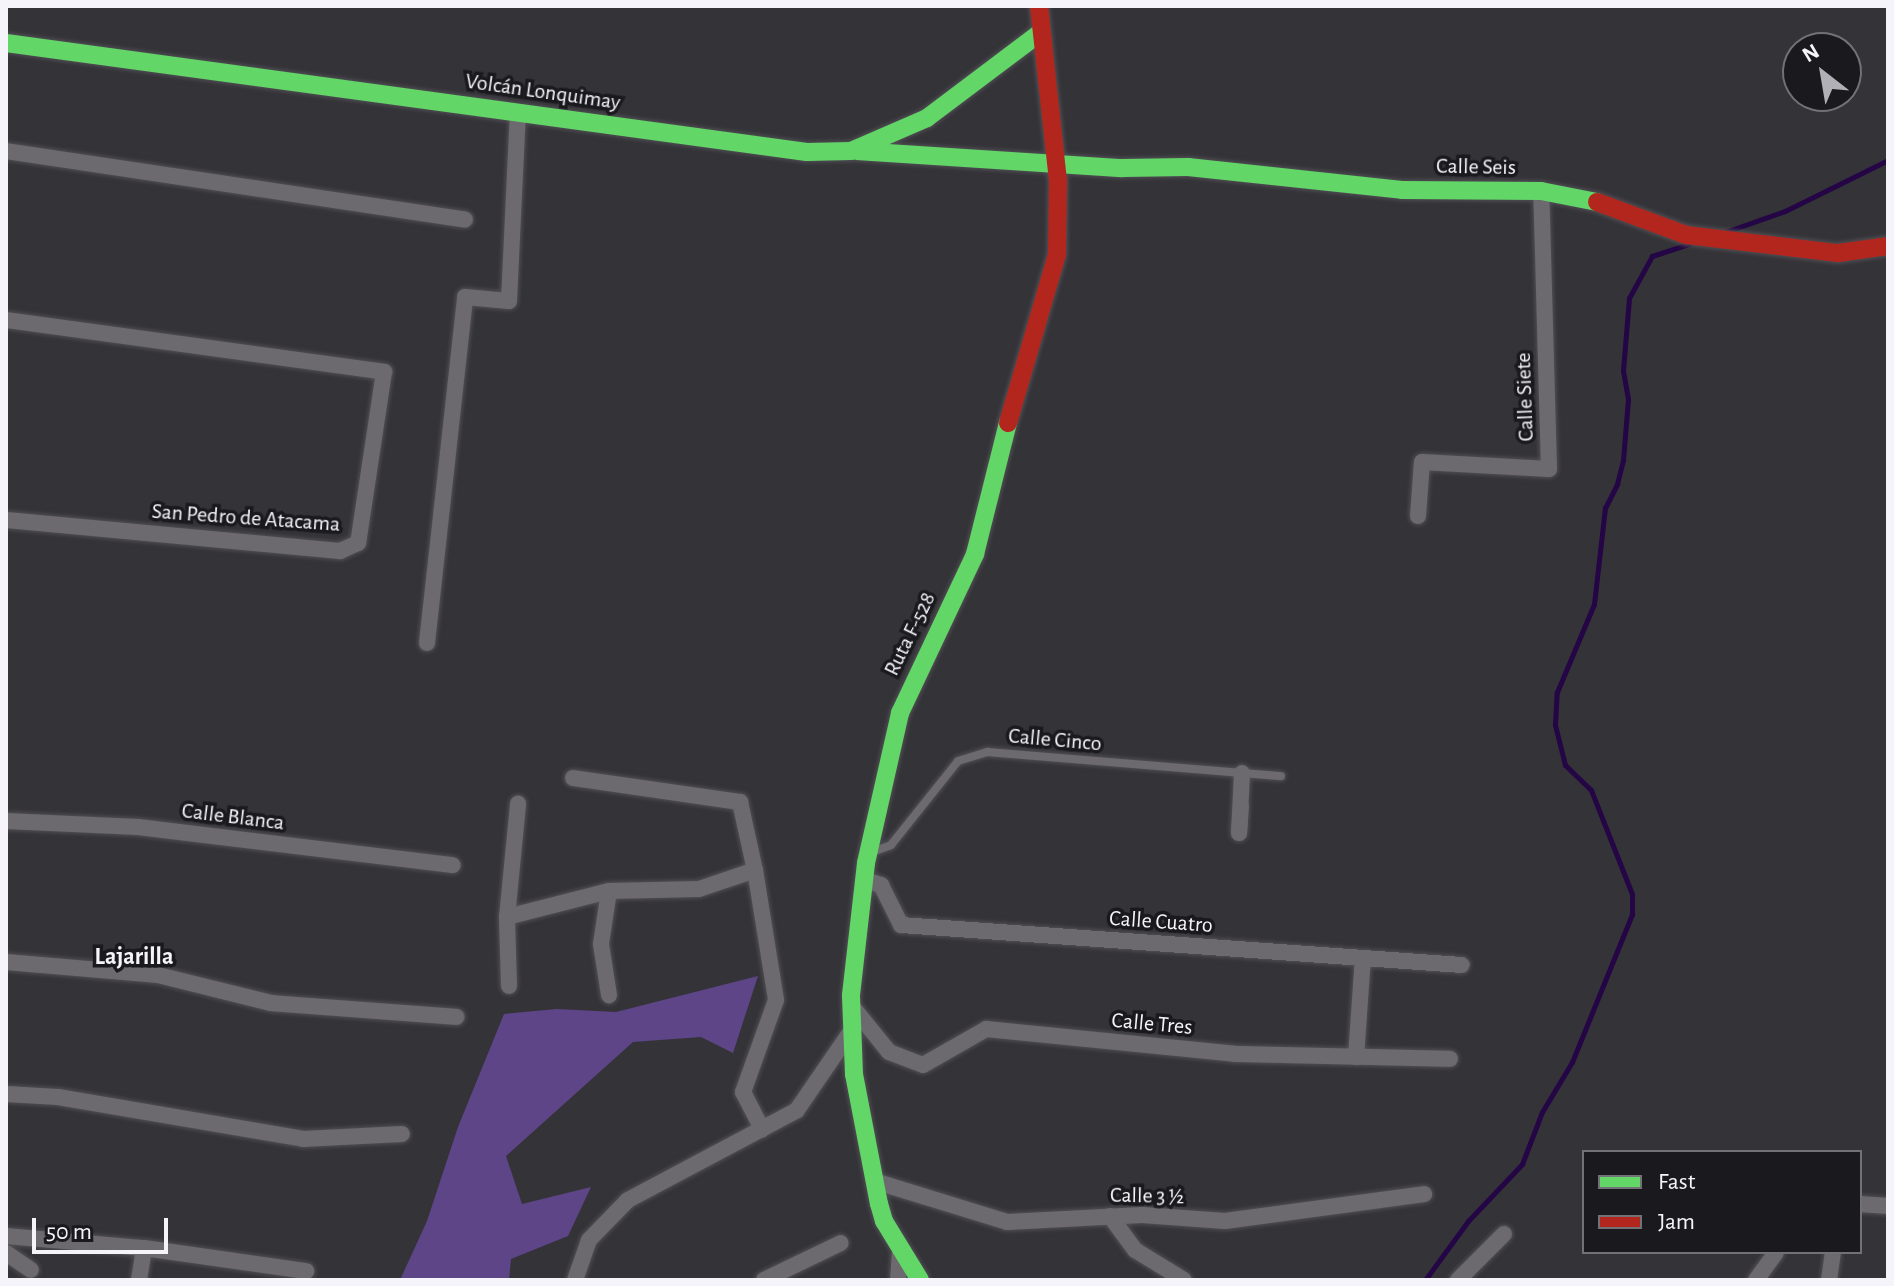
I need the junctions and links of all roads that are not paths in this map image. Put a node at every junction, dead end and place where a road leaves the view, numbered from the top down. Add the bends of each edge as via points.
1 (1039, 6) edge
2 (1041, 32) junction
3 (6, 43) edge
4 (518, 113) junction
5 (6, 151) edge
6 (851, 151) junction
7 (1057, 161) junction
8 (1541, 191) junction
9 (465, 220) dead end
10 (1888, 246) edge
11 (6, 320) edge
12 (1418, 516) dead end
13 (6, 520) edge
14 (427, 643) dead end
15 (1242, 773) junction
16 (1281, 776) dead end
17 (573, 778) dead end
18 (518, 804) dead end
19 (1241, 806) dead end
20 (6, 821) edge
21 (868, 854) junction
22 (453, 865) dead end
23 (755, 870) junction
24 (873, 882) junction
25 (609, 891) junction
26 (507, 917) junction
27 (1363, 958) junction
28 (6, 962) edge
29 (1462, 965) dead end
30 (509, 986) dead end
31 (609, 995) dead end
32 (851, 1005) junction
33 (456, 1017) dead end
34 (851, 1031) junction
35 (1356, 1057) junction
36 (1450, 1059) dead end
37 (6, 1094) edge
38 (762, 1129) junction
39 (402, 1134) dead end
40 (874, 1181) junction
41 (1424, 1194) dead end
42 (1862, 1204) edge
43 (1888, 1206) edge
44 (1110, 1216) junction
45 (1504, 1234) dead end
46 (6, 1236) edge
47 (841, 1243) dead end
48 (144, 1248) junction
49 (900, 1248) junction
50 (6, 1253) edge
51 (1770, 1254) edge
52 (1833, 1254) edge
53 (31, 1270) dead end
54 (306, 1271) dead end
55 (774, 1278) edge
56 (139, 1280) edge
57 (575, 1280) edge
58 (898, 1280) edge
59 (920, 1280) edge
60 (1184, 1280) edge
61 (1458, 1280) edge
62 (1756, 1280) edge
63 (1829, 1280) edge

1 - 2 street, Ruta F-528
2 - 6 street, Volcán Lonquimay via 927,118
2 - 7 street, Ruta F-528
3 - 4 street, Volcán Lonquimay
4 - 6 street, Volcán Lonquimay via 807,152
4 - 14 street via 509,301 465,297
5 - 9 street
6 - 7 street, Calle Seis
7 - 8 street, Calle Seis via 1230,170 1402,190
7 - 21 street, Ruta F-528 via 1057,254 1018,381 975,554 900,713
8 - 10 street, Calle Seis via 1603,203 1686,235 1838,253
8 - 12 street, Calle Siete via 1549,469 1422,462
11 - 13 street, San Pedro de Atacama via 384,372 358,543 340,551
15 - 16 lane, Calle Cinco
15 - 19 street via 1239,833
15 - 21 lane, Calle Cinco via 988,752 958,761 891,845
17 - 23 street via 740,802
18 - 26 street
20 - 22 street, Calle Blanca via 138,827
21 - 24 street, Ruta F-528
23 - 25 street via 699,889
23 - 38 street via 776,1000 743,1092
24 - 27 street, Calle Cuatro via 901,925
24 - 32 street, Ruta F-528
25 - 26 street
25 - 31 street via 601,944
26 - 30 street
27 - 29 street, Calle Cuatro
27 - 35 street
28 - 33 street via 158,975 271,1003
32 - 34 street, Ruta F-528
32 - 35 street, Calle Tres via 889,1052 923,1065 986,1029 1235,1054
34 - 38 street via 797,1110
34 - 40 street, Ruta F-528
35 - 36 street, Calle Tres
37 - 39 street via 58,1097 303,1139
38 - 57 street via 628,1200 589,1240
40 - 44 street, Calle 3 ½ via 1007,1222
40 - 49 street, Ruta F-528 via 884,1221
41 - 44 street, Calle 3 ½ via 1225,1221
42 - 43 street
44 - 60 street via 1135,1250
45 - 61 street
46 - 48 street
47 - 55 street
48 - 54 street
48 - 56 street
49 - 58 street
49 - 59 street, Ruta F-528
50 - 53 street
51 - 62 street
52 - 63 street

